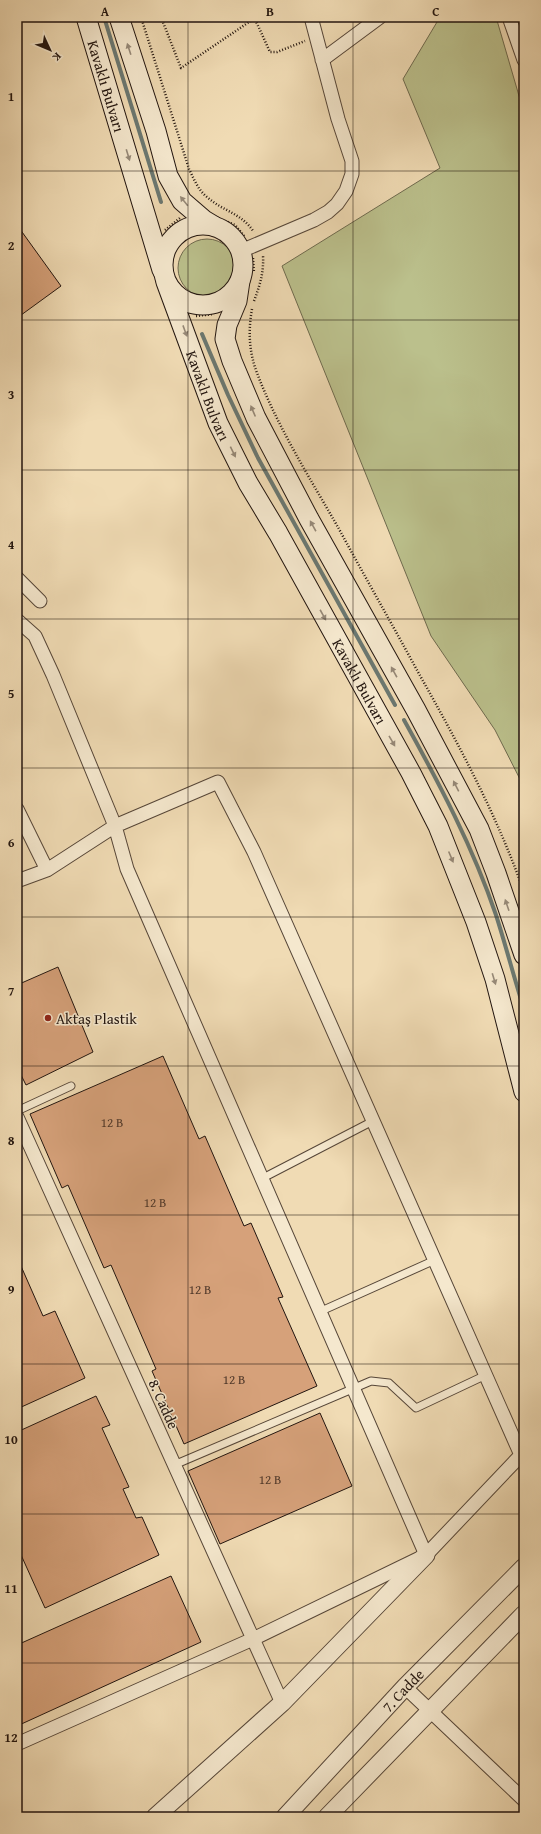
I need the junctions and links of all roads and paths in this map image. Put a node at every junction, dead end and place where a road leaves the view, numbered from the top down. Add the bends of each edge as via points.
1 (86, 17) edge
2 (119, 17) edge
3 (141, 17) edge
4 (161, 17) edge
5 (311, 17) edge
6 (380, 17) edge
7 (509, 17) edge
8 (255, 18) edge
9 (524, 23) edge
10 (514, 33) junction
11 (316, 36) junction
12 (322, 60) junction
13 (524, 60) edge
14 (184, 216) dead end
15 (219, 223) junction
16 (161, 233) dead end
17 (250, 247) junction
18 (164, 276) junction
19 (246, 280) junction
20 (216, 314) dead end
21 (194, 316) dead end
22 (17, 578) edge
23 (40, 601) dead end
24 (17, 620) edge
25 (17, 809) edge
26 (115, 826) junction
27 (47, 870) junction
28 (17, 881) edge
29 (524, 892) edge
30 (524, 955) edge
31 (71, 1086) dead end
32 (524, 1092) edge
33 (17, 1111) edge
34 (17, 1117) edge
35 (373, 1121) junction
36 (261, 1179) junction
37 (435, 1260) junction
38 (319, 1312) junction
39 (486, 1375) junction
40 (352, 1388) junction
41 (174, 1465) junction
42 (426, 1555) junction
43 (524, 1567) edge
44 (524, 1614) edge
45 (253, 1639) junction
46 (404, 1687) junction
47 (282, 1703) junction
48 (431, 1712) junction
49 (17, 1744) edge
50 (524, 1800) edge
51 (155, 1817) edge
52 (285, 1817) edge
53 (327, 1817) edge

1 -> 18 main road, Kavaklı Bulvarı
15 -> 2 main road via 204,220 182,201 168,176
3 - 17 path via 189,169 197,186 206,197 247,222
4 - 8 path via 181,68
5 - 11 street
6 - 12 street
7 - 10 street
8 - 11 path via 270,52 277,52
9 - 10 street
10 - 13 street
11 - 12 street
12 - 17 street via 352,161 352,174 346,191 328,212
14 - 16 path
15 - 17 main road via 236,241
15 - 17 path via 235,225 243,233
15 - 18 main road, Kavaklı Bulvarı via 187,227 176,234 163,256
17 - 19 main road, Kavaklı Bulvarı via 244,267
17 - 19 path via 254,266
17 - 29 path via 263,252 264,269 252,305 249,325 250,347 257,373 307,473 467,760 496,821
18 - 19 main road, Kavaklı Bulvarı via 173,293 183,301 196,305 222,301
18 -> 32 main road, Kavaklı Bulvarı via 218,423 438,826 476,922 495,979
30 -> 19 main road, Kavaklı Bulvarı via 479,829 309,519 256,418 241,383 225,339 227,325
20 - 21 path
22 - 23 street
24 - 26 street via 35,636
25 - 27 street
26 - 27 street
26 - 35 street via 218,782 254,852
26 - 36 street via 127,869
27 - 28 street
31 - 33 lane
34 - 41 street, 8. Cadde
35 - 36 lane
35 - 37 street
36 - 38 street
37 - 38 lane
37 - 39 street
38 - 40 street
39 - 40 lane via 416,1408 388,1383 372,1381
39 - 42 street via 521,1455
40 - 41 lane
40 - 42 street
41 - 45 street, 8. Cadde
42 - 45 street
42 - 47 street
43 - 46 street, 7. Cadde
44 - 48 street
45 - 47 street, 8. Cadde
45 - 49 street
46 - 48 street
46 - 52 street, 7. Cadde
47 - 51 street
48 - 50 street
48 - 53 street

